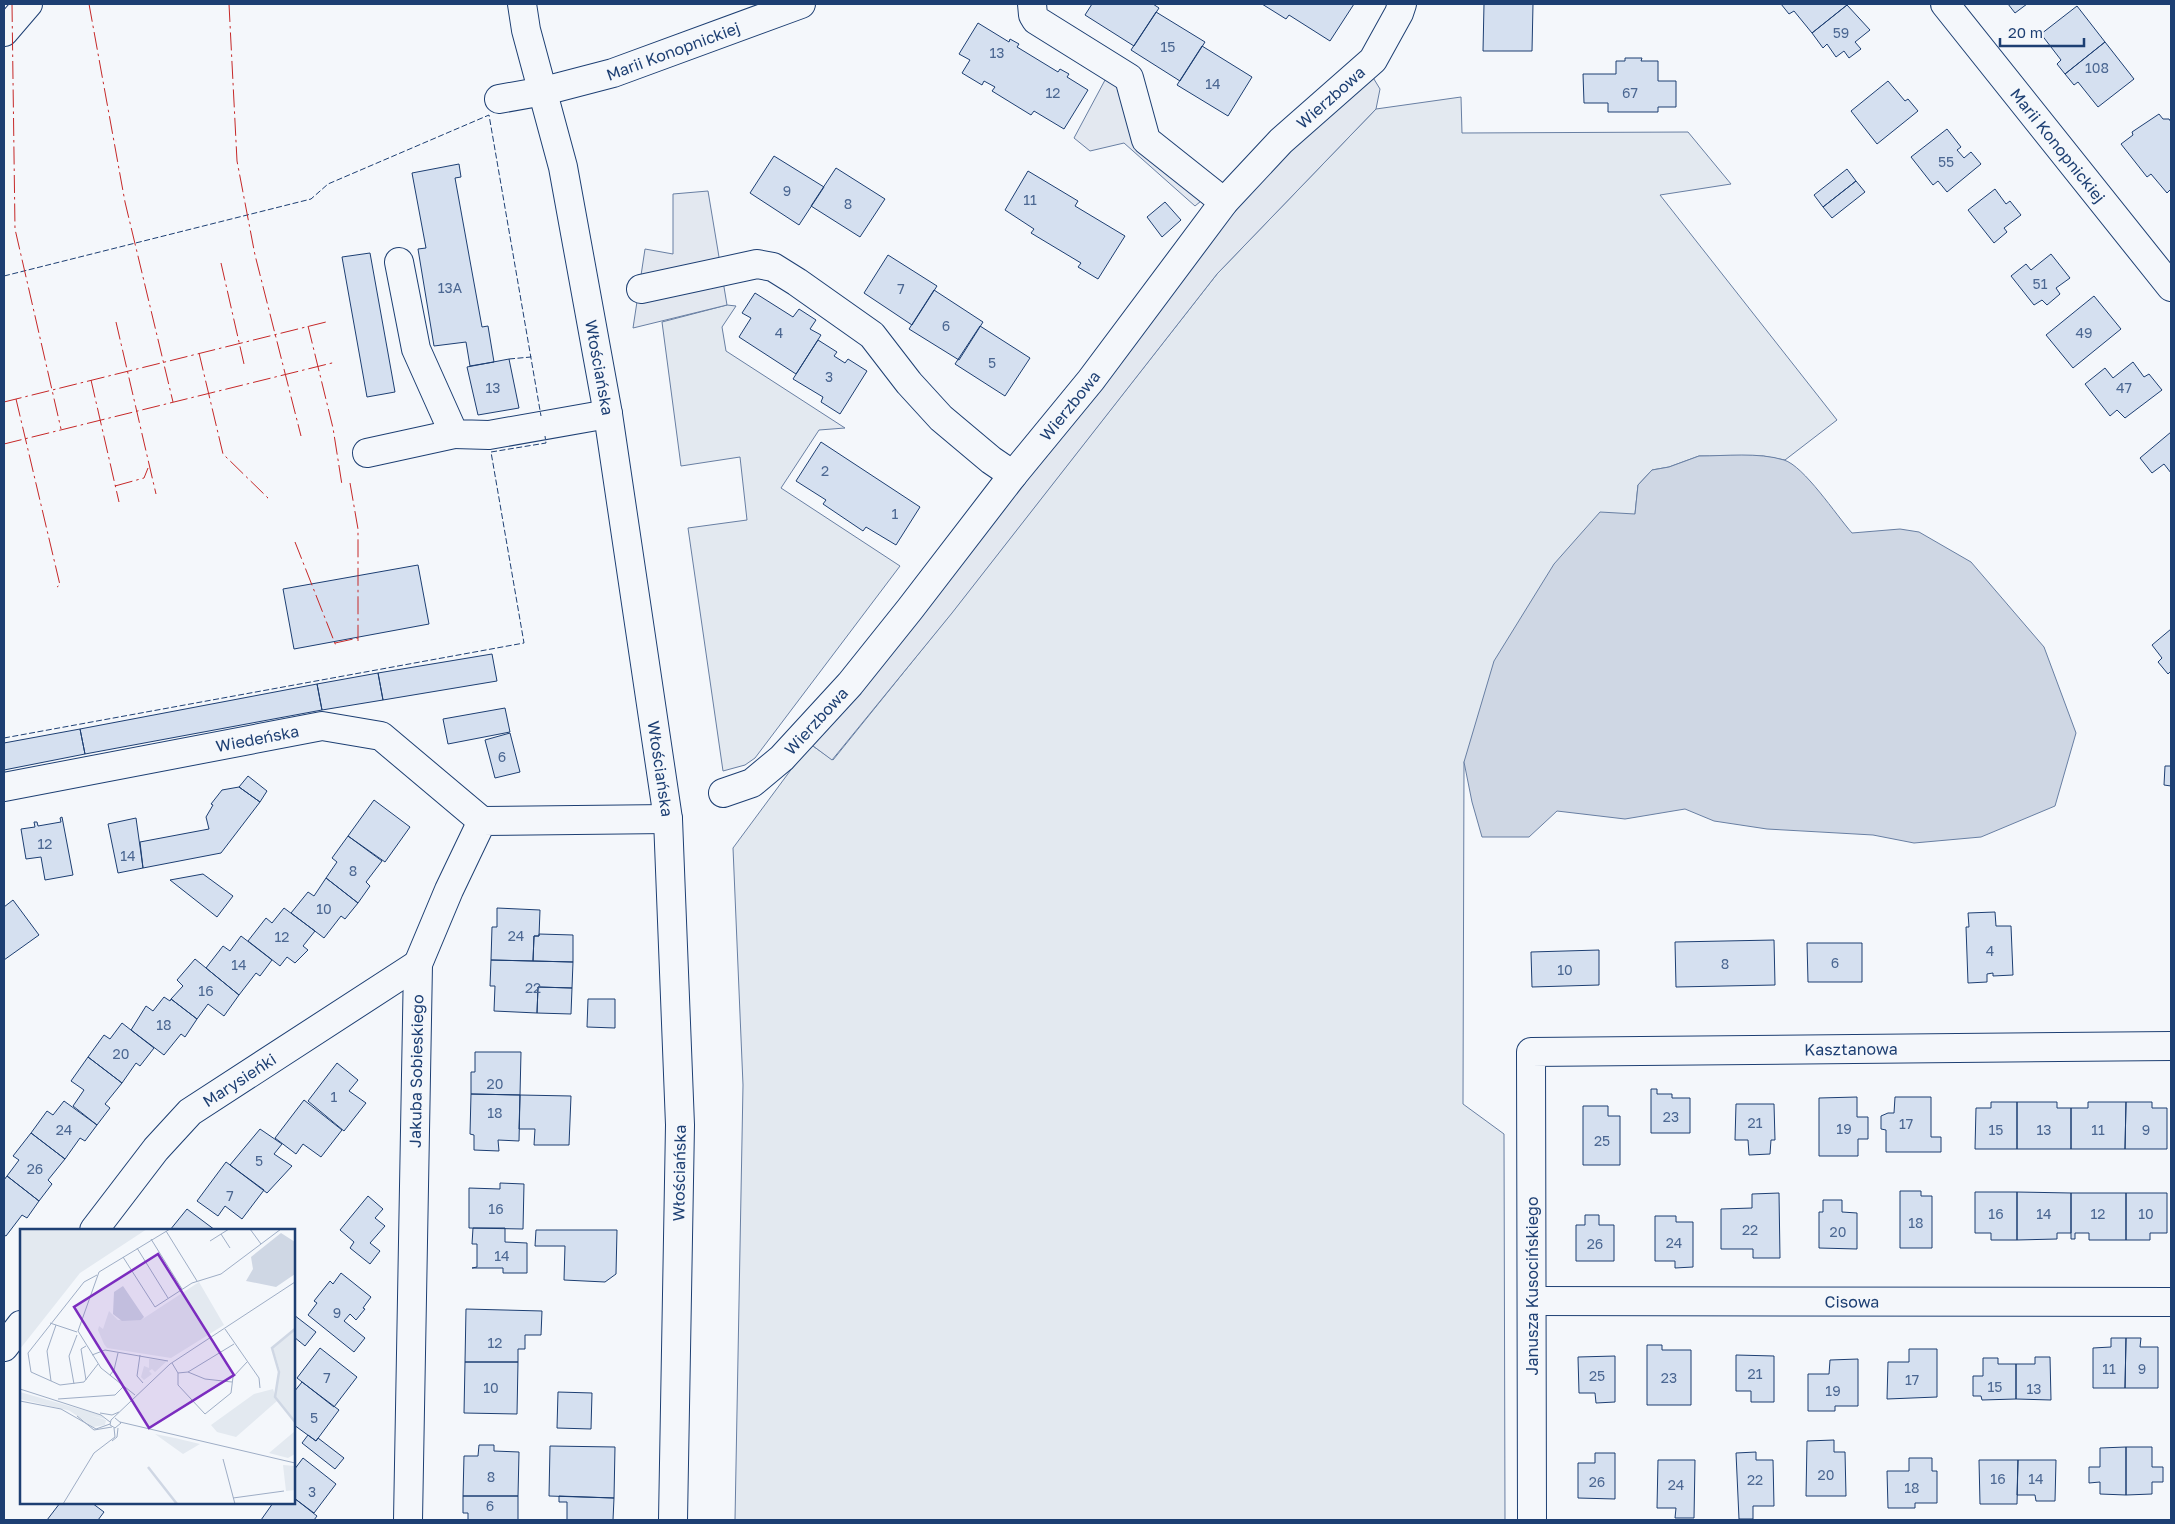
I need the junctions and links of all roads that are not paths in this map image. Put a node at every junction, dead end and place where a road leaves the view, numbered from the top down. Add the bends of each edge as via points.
1 (28, 4) edge
2 (510, 4) edge
3 (801, 4) edge
4 (1032, 4) edge
5 (1402, 4) edge
6 (1945, 4) edge
7 (747, 13) edge
8 (524, 17) edge
9 (4, 32) edge
10 (544, 91) junction
11 (500, 99) dead end
12 (1224, 202) junction
13 (399, 262) dead end
14 (2171, 287) edge
15 (642, 289) dead end
16 (608, 414) junction
17 (454, 434) junction
18 (367, 453) dead end
19 (1013, 475) junction
20 (4, 787) edge
21 (723, 793) dead end
22 (668, 819) junction
23 (482, 821) junction
24 (418, 964) junction
25 (2171, 1046) edge
26 (1531, 1052) joint
27 (95, 1229) edge
28 (1533, 1301) junction
29 (2171, 1302) edge
30 (20, 1325) edge
31 (4, 1347) edge
32 (408, 1520) edge
33 (673, 1520) edge
34 (1532, 1520) edge

1 - 9 street
2 - 8 street, Włościańska
3 - 7 street, Marii Konopnickiej
4 - 12 street via 1036,20 1129,78 1146,140
5 - 12 street, Wierzbowa via 1373,60 1281,141
6 - 14 street, Marii Konopnickiej
7 - 10 street, Marii Konopnickiej via 613,72
8 - 10 street, Włościańska
10 - 11 street, Marii Konopnickiej
10 - 16 street, Włościańska via 563,166
12 - 19 street, Wierzbowa via 1090,380
13 - 17 street via 416,349
15 - 19 street via 757,264 773,267 872,335 941,418
16 - 17 street via 489,435
16 - 22 street, Włościańska
17 - 18 street
19 - 21 street, Wierzbowa via 856,676 782,758 752,783
20 - 23 street, Wiedeńska via 322,726 381,736
22 - 23 street
22 - 33 street, Włościańska via 680,1125
23 - 24 street, Jakuba Sobieskiego
24 - 27 street, Marysieńki via 190,1112 156,1149
24 - 32 street, Jakuba Sobieskiego
25 - 26 street, Kasztanowa
26 - 28 street, Janusza Kusocińskiego
28 - 29 street, Cisowa
28 - 34 street, Janusza Kusocińskiego
30 - 31 street

